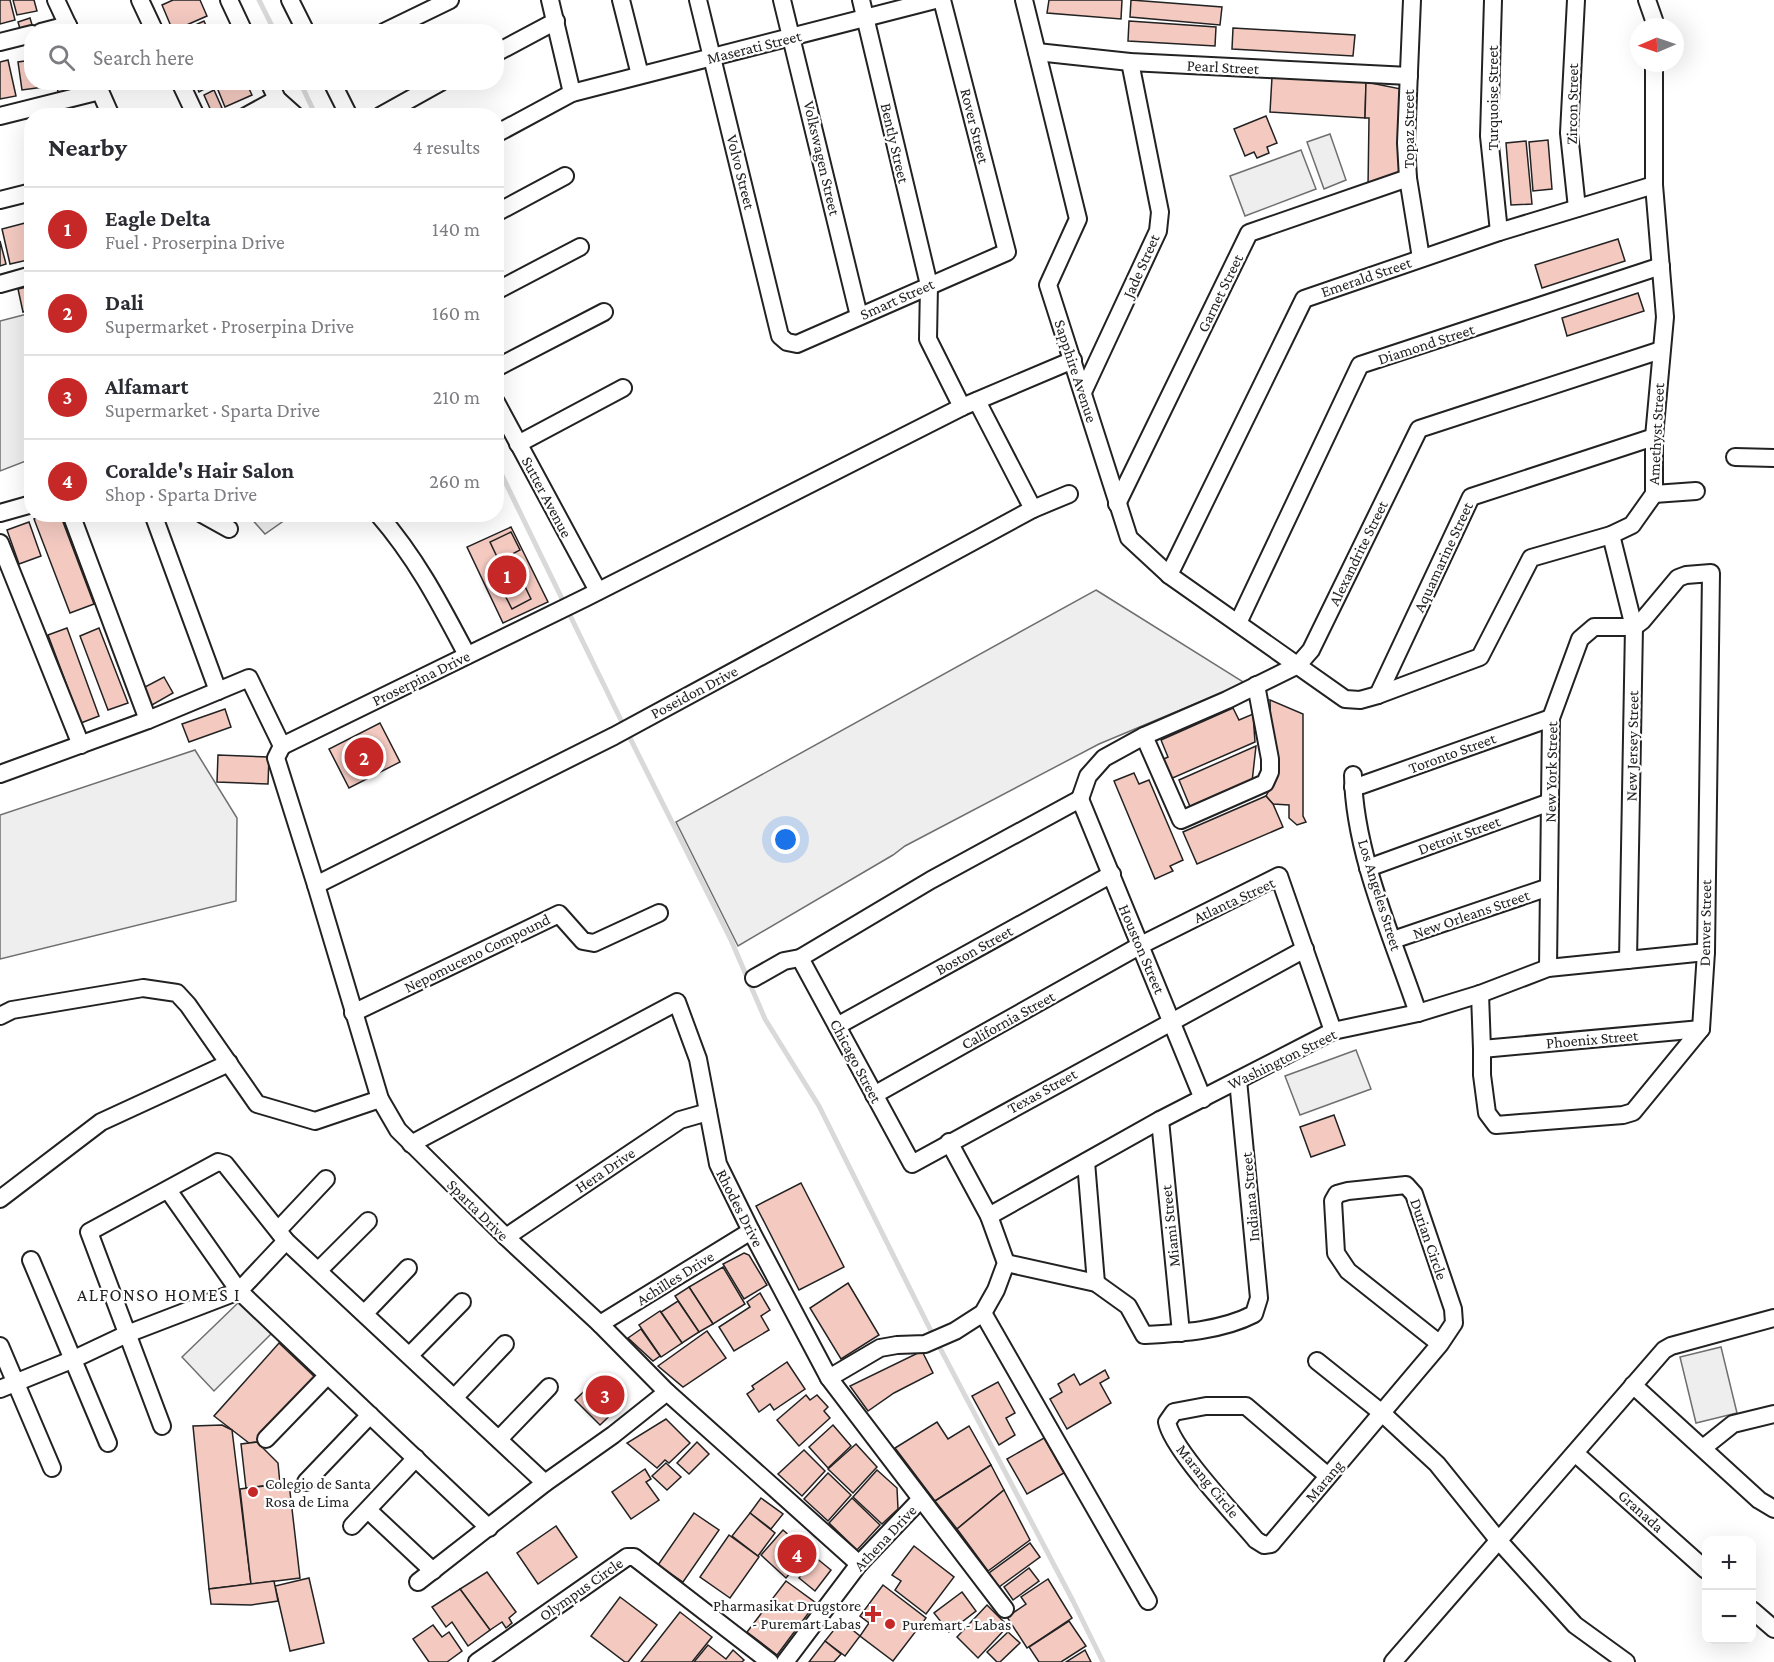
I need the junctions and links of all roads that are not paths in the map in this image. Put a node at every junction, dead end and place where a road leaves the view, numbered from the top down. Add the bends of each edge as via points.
1 (56, 0) edge
2 (140, 0) edge
3 (229, 0) edge
4 (450, 0) edge
5 (550, 0) edge
6 (621, 0) edge
7 (698, 0) edge
8 (782, 0) edge
9 (861, 0) edge
10 (935, 0) edge
11 (942, 0) edge
12 (1024, 0) edge
13 (1412, 0) edge
14 (1493, 0) edge
15 (1576, 0) edge
16 (1647, 0) edge
17 (293, 1) edge
18 (1653, 18) edge
19 (866, 19) junction
20 (556, 21) junction
21 (67, 24) edge
22 (151, 24) edge
23 (240, 24) edge
24 (303, 24) edge
25 (400, 24) edge
26 (24, 36) edge
27 (793, 37) junction
28 (0, 42) edge
29 (504, 49) edge
30 (1037, 52) junction
31 (712, 57) junction
32 (1130, 62) junction
33 (1654, 72) edge
34 (640, 75) junction
35 (1409, 76) junction
36 (88, 90) edge
37 (99, 90) edge
38 (184, 90) edge
39 (273, 90) edge
40 (336, 90) edge
41 (427, 90) edge
42 (572, 93) junction
43 (277, 99) junction
44 (27, 108) edge
45 (107, 108) edge
46 (192, 108) edge
47 (261, 108) edge
48 (289, 108) edge
49 (345, 108) edge
50 (394, 108) edge
51 (24, 109) edge
52 (0, 116) edge
53 (504, 130) edge
54 (565, 176) dead end
55 (1408, 178) junction
56 (1654, 185) junction
57 (24, 194) edge
58 (0, 200) edge
59 (1577, 208) junction
60 (504, 209) edge
61 (1499, 232) junction
62 (580, 247) dead end
63 (1007, 252) joint
64 (1421, 258) junction
65 (1661, 266) junction
66 (24, 277) edge
67 (0, 284) edge
68 (929, 285) junction
69 (504, 287) edge
70 (604, 312) dead end
71 (860, 316) junction
72 (787, 342) joint
73 (1661, 350) junction
74 (1073, 360) junction
75 (504, 364) edge
76 (623, 388) dead end
77 (1083, 392) junction
78 (969, 404) junction
79 (504, 417) edge
80 (1654, 437) junction
81 (518, 444) junction
82 (1735, 457) dead end
83 (1774, 458) edge
84 (1696, 491) dead end
85 (1069, 494) dead end
86 (1654, 494) junction
87 (1117, 504) junction
88 (24, 506) edge
89 (1033, 509) junction
90 (0, 513) edge
91 (74, 522) edge
92 (156, 522) edge
93 (216, 522) edge
94 (385, 522) edge
95 (229, 529) dead end
96 (1611, 535) junction
97 (0, 543) edge
98 (1169, 575) junction
99 (592, 594) junction
100 (1238, 623) junction
101 (1634, 627) junction
102 (467, 655) junction
103 (1298, 665) junction
104 (1256, 685) junction
105 (218, 691) junction
106 (1378, 695) junction
107 (1551, 718) junction
108 (148, 720) junction
109 (1144, 736) junction
110 (81, 745) junction
111 (282, 746) junction
112 (0, 774) edge
113 (1353, 781) joint
114 (1080, 799) junction
115 (1550, 802) junction
116 (1368, 868) junction
117 (1112, 874) junction
118 (316, 885) junction
119 (1549, 887) junction
120 (659, 913) dead end
121 (1393, 940) junction
122 (1141, 945) junction
123 (1305, 948) junction
124 (1706, 952) junction
125 (800, 958) junction
126 (1628, 960) junction
127 (1548, 968) junction
128 (754, 978) dead end
129 (1480, 994) junction
130 (353, 1013) junction
131 (1418, 1013) junction
132 (0, 1016) edge
133 (1172, 1020) junction
134 (837, 1026) junction
135 (1701, 1029) junction
136 (1333, 1031) junction
137 (1482, 1049) junction
138 (229, 1063) junction
139 (1238, 1080) junction
140 (874, 1095) junction
141 (380, 1099) junction
142 (1203, 1099) junction
143 (708, 1112) junction
144 (1160, 1120) junction
145 (949, 1142) junction
146 (411, 1144) junction
147 (1086, 1162) junction
148 (912, 1164) joint
149 (326, 1179) dead end
150 (168, 1190) junction
151 (0, 1199) edge
152 (989, 1216) junction
153 (368, 1221) dead end
154 (751, 1232) junction
155 (282, 1235) junction
156 (506, 1237) junction
157 (31, 1260) dead end
158 (1006, 1263) junction
159 (408, 1268) dead end
160 (319, 1270) junction
161 (1096, 1282) junction
162 (239, 1291) junction
163 (462, 1302) dead end
164 (983, 1312) junction
165 (365, 1314) junction
166 (1774, 1318) edge
167 (600, 1324) junction
168 (1181, 1333) junction
169 (127, 1334) junction
170 (505, 1344) dead end
171 (1440, 1344) junction
172 (0, 1346) edge
173 (410, 1355) junction
174 (74, 1359) junction
175 (1317, 1361) dead end
176 (327, 1376) junction
177 (829, 1378) junction
178 (8, 1385) edge
179 (1633, 1385) junction
180 (549, 1387) dead end
181 (667, 1392) junction
182 (454, 1398) junction
183 (1382, 1413) junction
184 (1774, 1414) edge
185 (370, 1415) junction
186 (162, 1426) dead end
187 (266, 1439) dead end
188 (499, 1439) junction
189 (108, 1443) dead end
190 (1703, 1448) junction
191 (1575, 1453) junction
192 (416, 1458) junction
193 (52, 1468) dead end
194 (1328, 1476) junction
195 (306, 1482) dead end
196 (545, 1483) junction
197 (920, 1500) junction
198 (1774, 1509) edge
199 (368, 1510) junction
200 (352, 1526) dead end
201 (489, 1528) junction
202 (1499, 1541) junction
203 (1263, 1545) joint
204 (858, 1564) junction
205 (1702, 1566) edge
206 (433, 1571) junction
207 (418, 1582) dead end
208 (1148, 1601) dead end
209 (1005, 1609) dead end
210 (1756, 1613) edge
211 (1774, 1629) edge
212 (477, 1662) edge
213 (770, 1662) edge
214 (785, 1662) edge
215 (1393, 1662) edge
216 (1626, 1662) edge

1 - 21 street
2 - 22 street
3 - 23 street
4 - 25 street
5 - 20 street
6 - 34 street
7 - 31 street, Volvo Street
8 - 27 street, Volkswagen Street
9 - 19 street, Bently Street
10 - 19 street, Maserati Street
11 - 63 street, Rover Street
12 - 30 street, Sapphire Avenue
13 - 35 street, Topaz Street
14 - 61 street, Turquoise Street via 1489,136
15 - 59 street, Zircon Street via 1569,133
16 - 18 street
17 - 24 street
19 - 27 street, Maserati Street
19 - 68 street, Bently Street
20 - 29 street
20 - 42 street
26 - 28 street
27 - 31 street, Maserati Street
27 - 71 street, Volkswagen Street
30 - 32 street, Pearl Street
30 - 74 street, Sapphire Avenue via 1078,219 1048,285
31 - 34 street, Maserati Street
31 - 72 street, Volvo Street via 780,336
32 - 35 street, Pearl Street
32 - 77 street, Jade Street via 1160,212 1158,231
33 - 56 street, Amethyst Street
34 - 42 street, Maserati Street
35 - 55 street, Topaz Street
36 - 44 street
37 - 45 street
38 - 46 street
39 - 43 street
40 - 49 street
41 - 50 street
42 - 53 street, Maserati Street
43 - 47 street
43 - 48 street
51 - 52 street
54 - 60 street
55 - 64 street, Topaz Street
55 - 87 street, Garnet Street via 1249,234
56 - 59 street, Emerald Street
56 - 65 street, Amethyst Street
57 - 58 street
59 - 61 street, Emerald Street
61 - 64 street, Emerald Street
62 - 69 street
63 - 68 street, Smart Street
64 - 98 street, Emerald Street via 1304,299
65 - 73 street, Amethyst Street via 1665,316
65 - 100 street, Diamond Street via 1360,366
66 - 67 street
68 - 71 street, Smart Street
68 - 78 street, Bently Street via 928,339
70 - 75 street
71 - 72 street, Smart Street via 798,344
73 - 80 street, Amethyst Street
73 - 103 street, Alexandrite Street via 1419,429 1311,650
74 - 77 street, Sapphire Avenue
74 - 78 street, Proserpina Drive
76 - 81 street
77 - 87 street, Sapphire Avenue
78 - 89 street, Bently Street
78 - 99 street, Proserpina Drive
79 - 81 street, Sutter Avenue
80 - 86 street, Amethyst Street
80 - 106 street, Aquamarine Street via 1471,496
81 - 99 street, Sutter Avenue
82 - 83 street
84 - 86 street
85 - 89 street, Poseidon Drive
86 - 96 street, Amethyst Street via 1632,525
87 - 98 street, Sapphire Avenue via 1129,538
88 - 90 street
89 - 118 street, Poseidon Drive via 614,736
91 - 108 street
92 - 105 street
93 - 95 street
94 - 102 street via 427,579
96 - 101 street, New Jersey Street
96 - 106 street, Amethyst Street via 1531,558 1480,657
97 - 110 street
98 - 100 street, Sapphire Avenue
99 - 102 street, Proserpina Drive
100 - 103 street, Sapphire Avenue
101 - 107 street, New York Street via 1594,627 1586,632
101 - 124 street, Denver Street via 1678,578 1711,573
101 - 126 street, New Jersey Street
102 - 111 street, Proserpina Drive
103 - 104 street, Alexandrite Street
103 - 106 street, Amethyst Street via 1345,699
104 - 109 street, Alexandrite Street
104 - 109 street via 1270,759 1265,783 1181,820
105 - 108 street
105 - 111 street via 249,678
107 - 113 street, Toronto Street via 1362,785
107 - 115 street, New York Street
108 - 110 street
109 - 114 street, Alexandrite Street via 1104,758 1088,776
110 - 112 street
111 - 118 street, Sparta Drive via 276,758
113 - 116 street, Los Angeles Street
114 - 117 street, Houston Street
114 - 125 street via 931,880
115 - 116 street, Detroit Street
115 - 119 street, New York Street
116 - 121 street, Los Angeles Street
117 - 122 street, Houston Street
117 - 134 street, Boston Street
118 - 130 street, Sparta Drive
119 - 121 street, New Orleans Street
119 - 127 street, New York Street
120 - 130 street, Nepomuceno Compound via 594,943 583,941 559,914
121 - 131 street, Los Angeles Street
122 - 123 street, Atlanta Street via 1279,876
122 - 133 street, Houston Street
122 - 140 street, California Street
123 - 133 street, Texas Street
123 - 136 street, Atlanta Street
124 - 126 street, Washington Street
124 - 135 street, Denver Street
125 - 128 street via 784,961
125 - 134 street, Chicago Street
126 - 127 street, Washington Street
127 - 129 street, Washington Street
129 - 131 street, Washington Street
129 - 137 street
130 - 141 street, Sparta Drive
131 - 136 street, Washington Street
132 - 138 street via 12,1010 143,988 177,993
133 - 142 street, Houston Street
133 - 145 street, Texas Street
134 - 140 street, Chicago Street
135 - 137 street, Phoenix Street
135 - 137 street via 1633,1112 1623,1114 1496,1125 1488,1113
136 - 139 street, Washington Street
138 - 141 street via 257,1104 315,1121
138 - 151 street via 101,1122
139 - 142 street, Washington Street
139 - 168 street, Indiana Street via 1259,1298 1254,1314 1236,1323
140 - 148 street, Chicago Street
141 - 146 street, Sparta Drive
142 - 144 street, Washington Street
143 - 146 street, Rhodes Drive via 698,1059 676,1002
143 - 154 street, Rhodes Drive via 718,1164
143 - 156 street, Hera Drive via 680,1120
144 - 147 street, Washington Street
144 - 168 street, Miami Street
145 - 148 street, Texas Street
145 - 152 street
146 - 156 street, Sparta Drive
147 - 152 street, Washington Street
147 - 161 street
149 - 155 street
150 - 155 street via 218,1162 225,1164
150 - 162 street
150 - 169 street via 89,1232
152 - 158 street
153 - 160 street
154 - 167 street, Achilles Drive
154 - 177 street, Rhodes Drive
155 - 160 street
155 - 162 street
156 - 167 street, Sparta Drive
157 - 174 street
158 - 161 street
158 - 164 street
159 - 165 street
160 - 165 street
161 - 168 street via 1128,1306 1144,1335
162 - 169 street
162 - 176 street
163 - 173 street
164 - 177 street via 955,1331 925,1344 879,1348
164 - 208 street
165 - 173 street
166 - 179 street via 1671,1346
167 - 181 street, Sparta Drive
169 - 174 street
169 - 186 street
170 - 182 street
171 - 171 street, Durian Circle via 1454,1323 1453,1309 1414,1194 1406,1185 1338,1194 1333,1201 1336,1253 1348,1271
171 - 183 street, Durian Circle
172 - 178 street
173 - 182 street
174 - 178 street
174 - 189 street
175 - 183 street
176 - 185 street
176 - 187 street
177 - 197 street, Rhodes Drive
178 - 193 street
179 - 190 street
179 - 191 street
180 - 188 street
181 - 196 street
181 - 204 street, Sparta Drive
182 - 188 street
183 - 194 street, Marang
183 - 202 street via 1437,1464
184 - 190 street via 1733,1424
185 - 192 street
185 - 195 street
188 - 196 street
190 - 198 street
191 - 202 street
191 - 205 street, Granada
192 - 199 street
192 - 201 street
194 - 203 street, Marang via 1271,1544
194 - 203 street, Marang Circle via 1246,1406 1206,1406 1174,1412 1167,1422 1168,1431
196 - 201 street
197 - 204 street, Athena Drive
197 - 209 street, Rhodes Drive
199 - 200 street
199 - 206 street
201 - 206 street
202 - 215 street
202 - 216 street via 1575,1625
204 - 214 street, Athena Drive
206 - 207 street
210 - 211 street
212 - 213 street, Olympus Circle via 627,1557 634,1557

